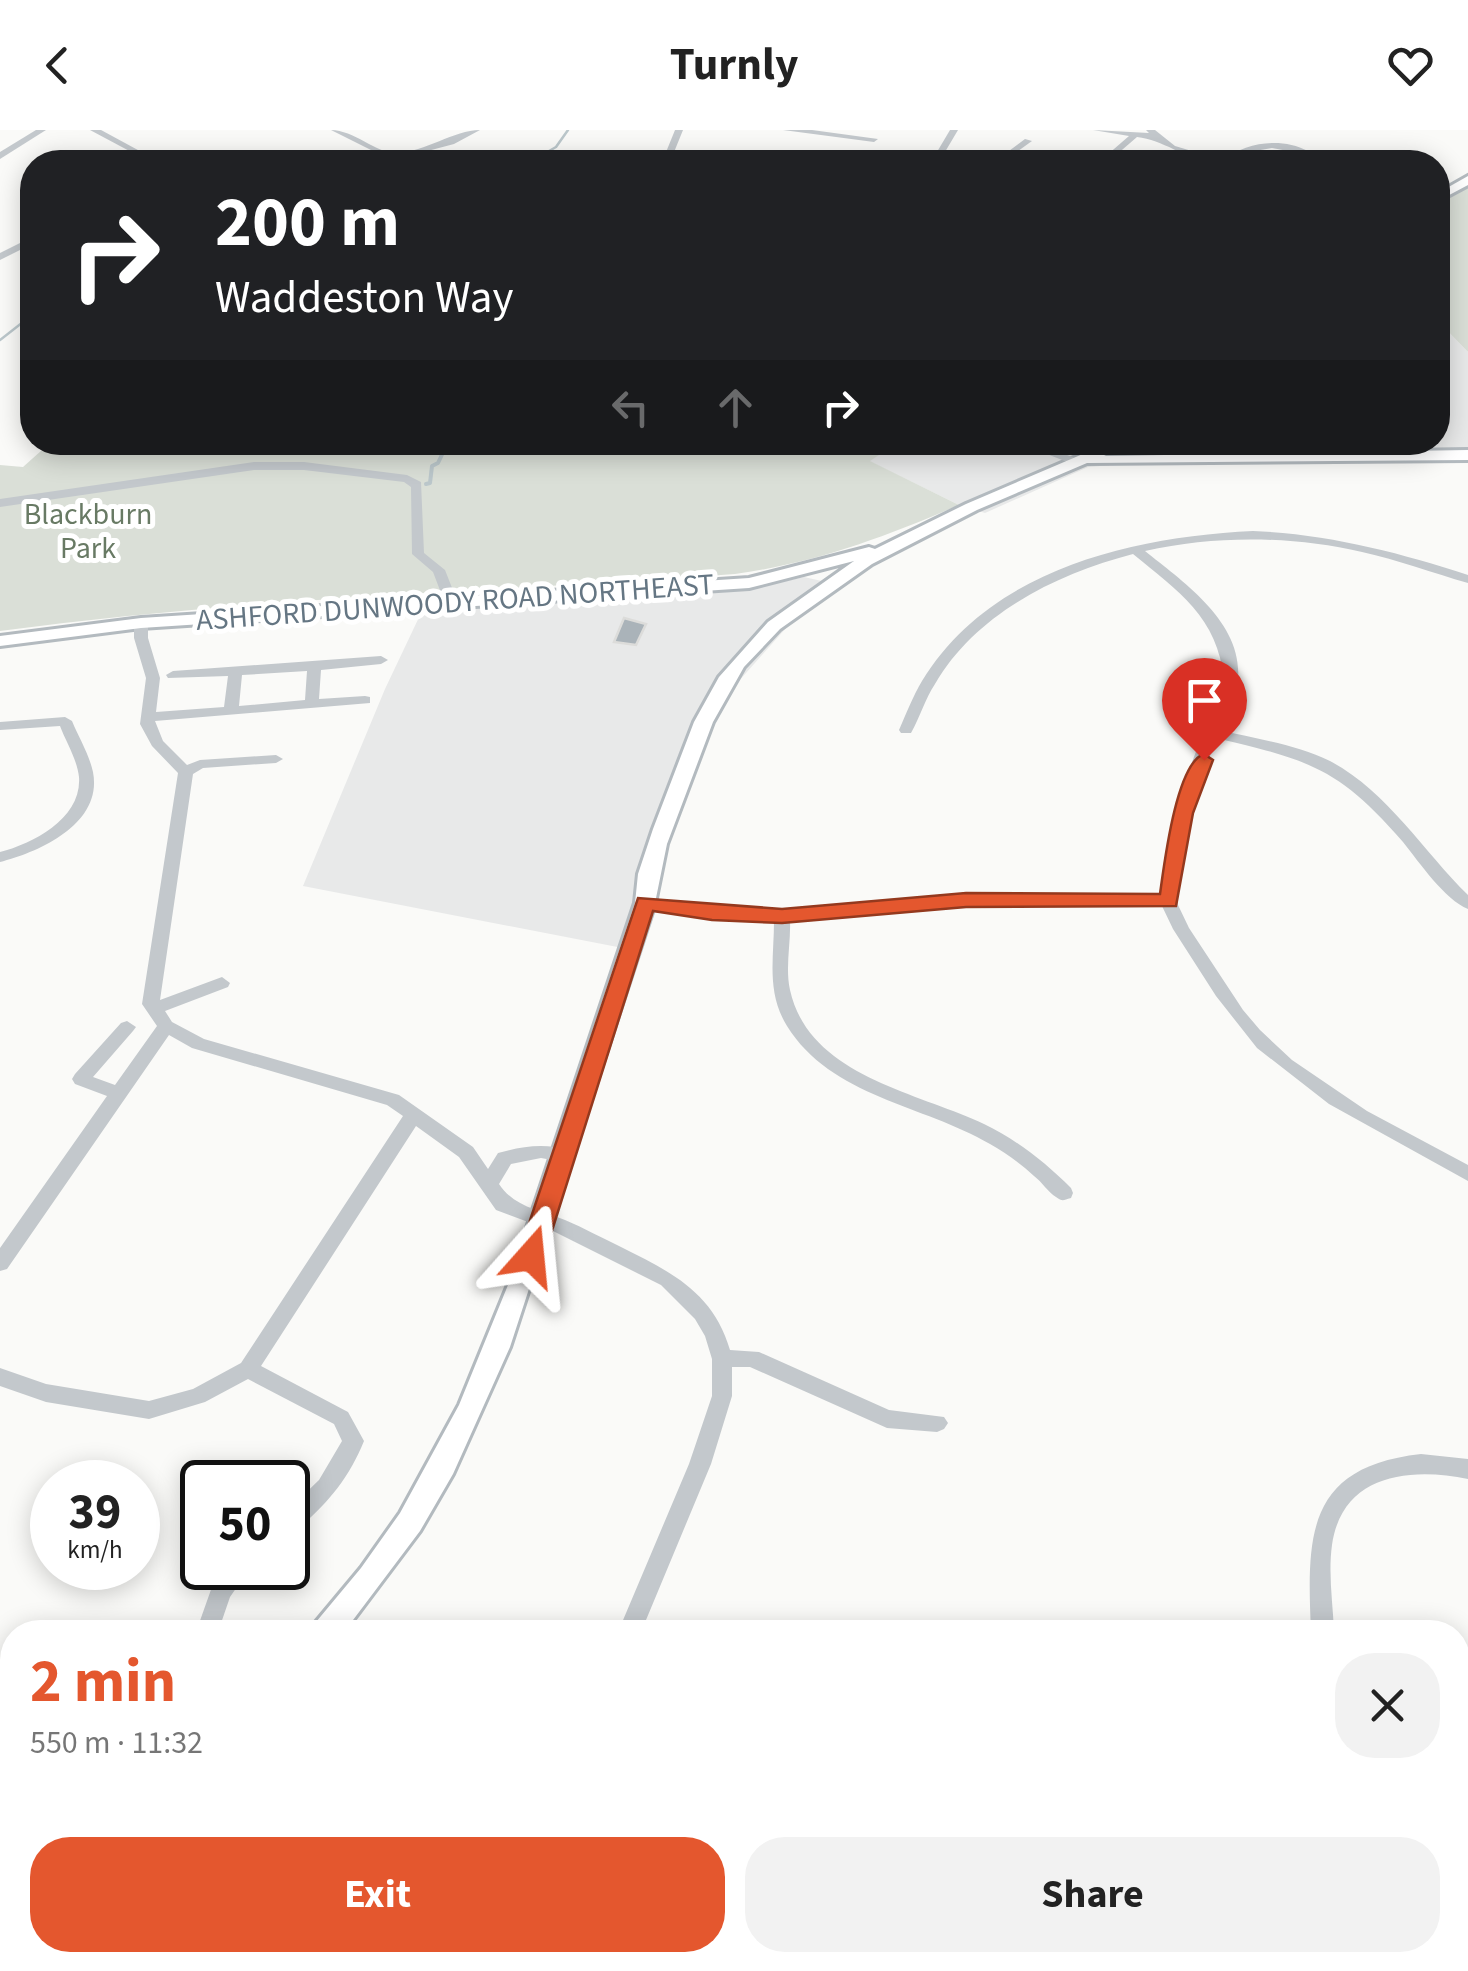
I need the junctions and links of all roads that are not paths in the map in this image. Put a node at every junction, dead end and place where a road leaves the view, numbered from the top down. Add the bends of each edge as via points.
1 (42, 130) edge
2 (94, 130) edge
3 (335, 130) edge
4 (476, 130) edge
5 (787, 130) edge
6 (1098, 130) edge
7 (818, 132) edge
8 (1154, 134) edge
9 (1133, 137) junction
10 (874, 139) dead end
11 (1028, 142) dead end
12 (1280, 147) dead end
13 (133, 150) edge
14 (377, 150) edge
15 (427, 150) edge
16 (1016, 150) edge
17 (1117, 150) edge
18 (1179, 150) edge
19 (1254, 150) edge
20 (0, 156) edge
21 (1059, 455) edge
22 (1095, 455) edge
23 (1468, 455) edge
24 (1079, 462) junction
25 (0, 503) edge
26 (906, 539) junction
27 (1137, 551) junction
28 (821, 566) junction
29 (1468, 579) edge
30 (749, 583) junction
31 (818, 593) junction
32 (452, 603) junction
33 (792, 612) junction
34 (141, 623) junction
35 (0, 640) edge
36 (381, 660) dead end
37 (314, 666) junction
38 (236, 672) junction
39 (173, 675) dead end
40 (365, 700) dead end
41 (312, 704) junction
42 (231, 710) junction
43 (148, 717) junction
44 (0, 726) edge
45 (906, 730) dead end
46 (1214, 732) junction
47 (276, 758) dead end
48 (180, 767) junction
49 (0, 858) edge
50 (1169, 901) junction
51 (646, 903) junction
52 (1468, 904) edge
53 (782, 916) junction
54 (222, 984) dead end
55 (154, 1008) junction
56 (166, 1026) junction
57 (127, 1027) dead end
58 (118, 1094) junction
59 (414, 1114) junction
60 (466, 1152) junction
61 (564, 1154) junction
62 (506, 1158) junction
63 (1468, 1174) edge
64 (488, 1185) junction
65 (1064, 1193) dead end
66 (543, 1219) junction
67 (0, 1262) edge
68 (722, 1360) junction
69 (248, 1369) junction
70 (0, 1377) edge
71 (937, 1423) dead end
72 (1468, 1469) edge
73 (310, 1505) edge
74 (222, 1590) edge
75 (211, 1620) edge
76 (336, 1620) edge
77 (634, 1620) edge
78 (1322, 1620) edge

1 - 20 street
2 - 13 street
3 - 14 street
4 - 15 street
5 - 7 street
6 - 9 street
7 - 10 street
8 - 9 street
8 - 18 street
9 - 17 street
11 - 16 street
12 - 19 street
21 - 24 street
22 - 24 main road
23 - 24 main road
24 - 26 main road
25 - 32 street via 254,466 407,479 417,485 418,554 439,570
26 - 28 main road, ASHFORD DUNWOODY ROAD NORTHEAST
26 - 31 main road
27 - 29 street via 1214,538 1287,537 1384,554
27 - 45 street via 1002,603 971,627 943,658
27 - 46 street via 1192,596 1232,657
28 - 30 main road, ASHFORD DUNWOODY ROAD NORTHEAST
28 - 31 main road
30 - 32 main road, ASHFORD DUNWOODY ROAD NORTHEAST
30 - 33 main road via 784,589 792,596
31 - 33 main road
32 - 34 main road, ASHFORD DUNWOODY ROAD NORTHEAST
33 - 51 main road via 717,694 660,839
34 - 35 main road, ASHFORD DUNWOODY ROAD NORTHEAST
34 - 43 street via 153,678
36 - 37 street
37 - 38 street
37 - 41 street
38 - 39 street
38 - 42 street
40 - 41 street
41 - 42 street
42 - 43 street
43 - 48 street via 157,743
44 - 49 street via 65,721 86,787 67,825 22,853
46 - 50 street via 1183,813
46 - 52 street via 1337,771
47 - 48 street
48 - 55 street
50 - 53 street via 966,900
50 - 63 street via 1222,994 1262,1043 1328,1094
51 - 53 street
51 - 61 main road
53 - 65 street via 782,993 811,1046 869,1084 1024,1155
54 - 55 street
55 - 56 street
56 - 58 street
56 - 59 street via 198,1044 393,1100
57 - 58 street via 82,1080
58 - 67 street
59 - 60 street
59 - 69 street
60 - 62 street
60 - 64 street
61 - 62 street via 542,1150
61 - 66 main road
62 - 64 street
64 - 66 street via 503,1205
66 - 68 street via 668,1279 702,1312
66 - 76 main road via 498,1353 452,1450 388,1556
68 - 71 street via 752,1358 887,1419
68 - 77 street via 713,1428
69 - 70 street via 198,1396 149,1410 46,1393
69 - 73 street via 341,1418 353,1440 344,1467
72 - 78 street via 1446,1463 1382,1469 1357,1480 1332,1506 1322,1542
74 - 75 street

